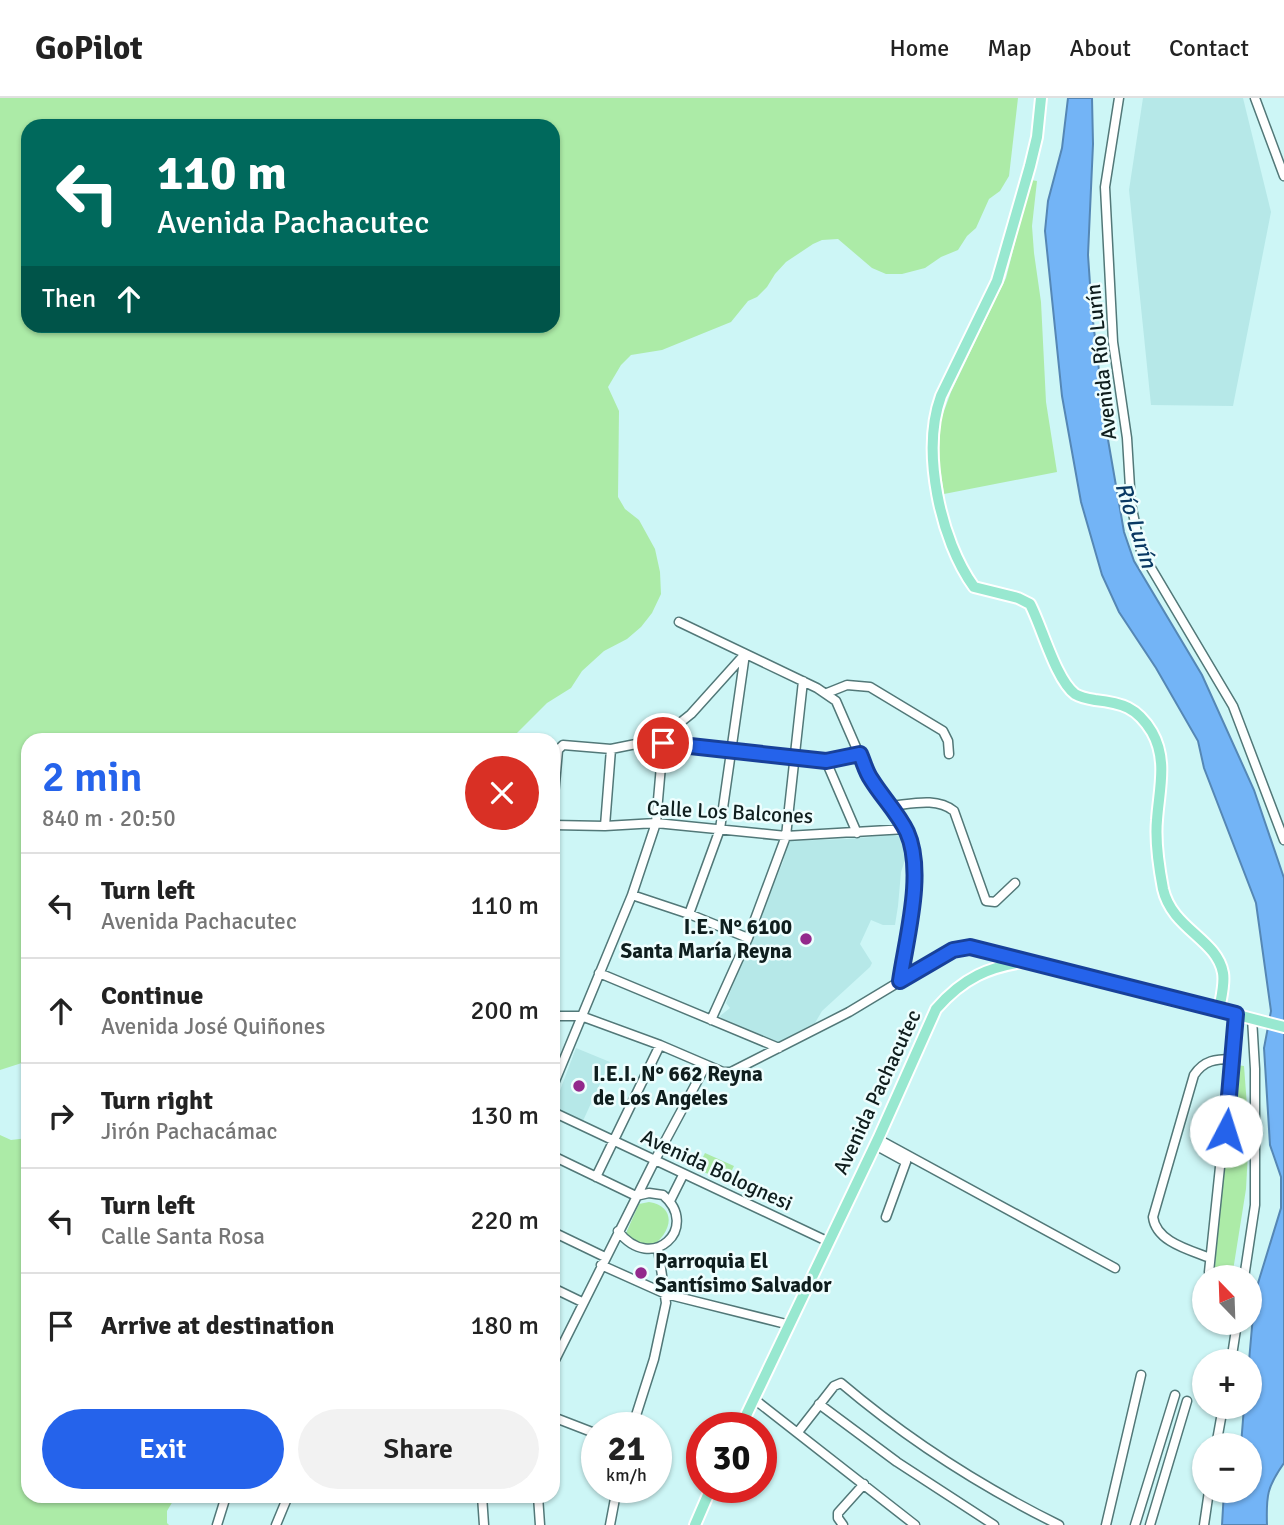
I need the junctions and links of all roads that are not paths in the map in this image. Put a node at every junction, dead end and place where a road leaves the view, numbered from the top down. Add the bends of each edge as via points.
1 (1041, 98) edge
2 (1119, 98) edge
3 (1255, 98) edge
4 (1284, 176) edge
5 (679, 622) dead end
6 (745, 654) junction
7 (803, 681) junction
8 (827, 693) junction
9 (663, 743) junction
10 (560, 748) edge
11 (611, 749) junction
12 (731, 751) junction
13 (860, 754) junction
14 (948, 754) dead end
15 (794, 758) junction
16 (826, 761) junction
17 (890, 806) junction
18 (656, 823) junction
19 (560, 825) edge
20 (605, 826) junction
21 (720, 829) junction
22 (906, 830) junction
23 (857, 833) junction
24 (786, 836) junction
25 (1284, 840) edge
26 (1015, 883) dead end
27 (632, 895) junction
28 (689, 914) junction
29 (748, 938) junction
30 (1030, 961) junction
31 (599, 973) junction
32 (900, 981) junction
33 (1219, 1010) junction
34 (1236, 1014) junction
35 (560, 1016) edge
36 (581, 1016) junction
37 (1256, 1019) junction
38 (711, 1020) junction
39 (1284, 1027) edge
40 (660, 1045) junction
41 (779, 1048) junction
42 (1232, 1059) junction
43 (706, 1065) junction
44 (560, 1068) edge
45 (560, 1115) edge
46 (613, 1141) junction
47 (876, 1142) junction
48 (560, 1159) edge
49 (654, 1160) junction
50 (683, 1175) junction
51 (596, 1177) junction
52 (636, 1196) junction
53 (670, 1201) junction
54 (887, 1217) dead end
55 (618, 1231) junction
56 (560, 1236) edge
57 (829, 1241) junction
58 (658, 1248) junction
59 (1210, 1258) junction
60 (603, 1261) junction
61 (1210, 1265) edge
62 (1246, 1265) edge
63 (1115, 1268) dead end
64 (560, 1291) edge
65 (666, 1294) junction
66 (582, 1302) junction
67 (790, 1325) junction
68 (560, 1338) edge
69 (563, 1340) junction
70 (560, 1347) edge
71 (1141, 1375) dead end
72 (1175, 1395) dead end
73 (754, 1399) junction
74 (1187, 1401) dead end
75 (819, 1404) junction
76 (637, 1412) edge
77 (748, 1412) edge
78 (560, 1420) edge
79 (581, 1428) edge
80 (798, 1432) junction
81 (864, 1483) junction
82 (224, 1503) edge
83 (285, 1503) edge
84 (482, 1503) edge
85 (538, 1503) edge
86 (614, 1503) edge
87 (705, 1503) edge
88 (1207, 1503) edge
89 (218, 1525) edge
90 (276, 1525) edge
91 (484, 1525) edge
92 (540, 1525) edge
93 (610, 1525) edge
94 (695, 1525) edge
95 (843, 1525) edge
96 (915, 1525) edge
97 (994, 1525) edge
98 (1059, 1525) edge
99 (1106, 1525) edge
100 (1135, 1525) edge
101 (1150, 1525) edge
102 (1204, 1525) edge

1 - 33 main road via 1030,166 997,281 934,415 933,475 956,558 974,587 1030,604 1064,680 1076,695 1127,706 1152,733 1163,775 1157,822 1163,889 1169,908 1220,962 1224,976
2 - 25 street, Avenida Río Lurín via 1105,187 1130,504 1141,551 1233,706
3 - 4 street
5 - 6 street
6 - 7 street
6 - 9 street
6 - 12 street
7 - 8 street
7 - 15 street
8 - 13 street via 836,701
8 - 14 street via 846,685 870,687 943,731
9 - 11 street
9 - 12 street
9 - 18 street
10 - 11 street
11 - 20 street
12 - 15 street
12 - 21 street
13 - 16 street
13 - 17 street via 869,777
15 - 16 street
15 - 24 street
16 - 23 street
17 - 22 street
17 - 26 street via 931,802 954,811 986,901 995,902
18 - 20 street, Calle Los Balcones
18 - 21 street, Calle Los Balcones
18 - 27 street
19 - 20 street, Calle Los Balcones
21 - 24 street, Calle Los Balcones
21 - 28 street
22 - 23 street, Calle Los Balcones
22 - 32 street via 915,863
23 - 24 street, Calle Los Balcones
24 - 29 street
27 - 28 street
27 - 31 street
28 - 29 street
29 - 38 street
30 - 32 street via 962,948
30 - 33 main road, Avenida Pachacutec
30 - 47 main road, Avenida Pachacutec via 1004,964 978,975 936,1009
31 - 36 street
31 - 38 street
32 - 41 street
33 - 34 main road, Avenida Pachacutec
34 - 37 main road, Avenida Pachacutec
34 - 42 street
35 - 36 street
36 - 40 street
36 - 44 street
37 - 39 main road, Avenida Pachacutec
37 - 62 street via 1255,1205
38 - 41 street
40 - 43 street
40 - 46 street
41 - 43 street via 731,1072
42 - 59 street
42 - 59 street via 1209,1061 1194,1075 1153,1217 1155,1227 1166,1238
43 - 49 street
45 - 46 street, Avenida Bolognesi
46 - 49 street, Avenida Bolognesi
46 - 51 street
47 - 54 street via 906,1162
47 - 57 main road, Avenida Pachacutec
47 - 63 street
48 - 51 street
49 - 50 street, Avenida Bolognesi
49 - 52 street
50 - 53 street
50 - 57 street, Avenida Bolognesi
51 - 52 street
52 - 53 street via 656,1193
52 - 55 street
53 - 58 street via 677,1227
55 - 58 street via 639,1249
55 - 60 street
56 - 60 street
57 - 67 main road, Avenida Pachacutec
58 - 65 street
59 - 61 street
60 - 65 street
60 - 66 street
64 - 66 street
65 - 67 street
65 - 76 street via 654,1359
66 - 69 street
67 - 73 main road, Avenida Pachacutec
68 - 69 street
69 - 70 street
71 - 99 street
72 - 100 street
73 - 77 main road, Avenida Pachacutec
73 - 80 street
74 - 101 street
75 - 80 street
75 - 97 street
75 - 98 street via 841,1383 989,1489
78 - 79 street
80 - 81 street
81 - 95 street via 838,1513
81 - 96 street
82 - 89 street
83 - 90 street
84 - 91 street
85 - 92 street
86 - 93 street
87 - 94 main road
88 - 102 street

